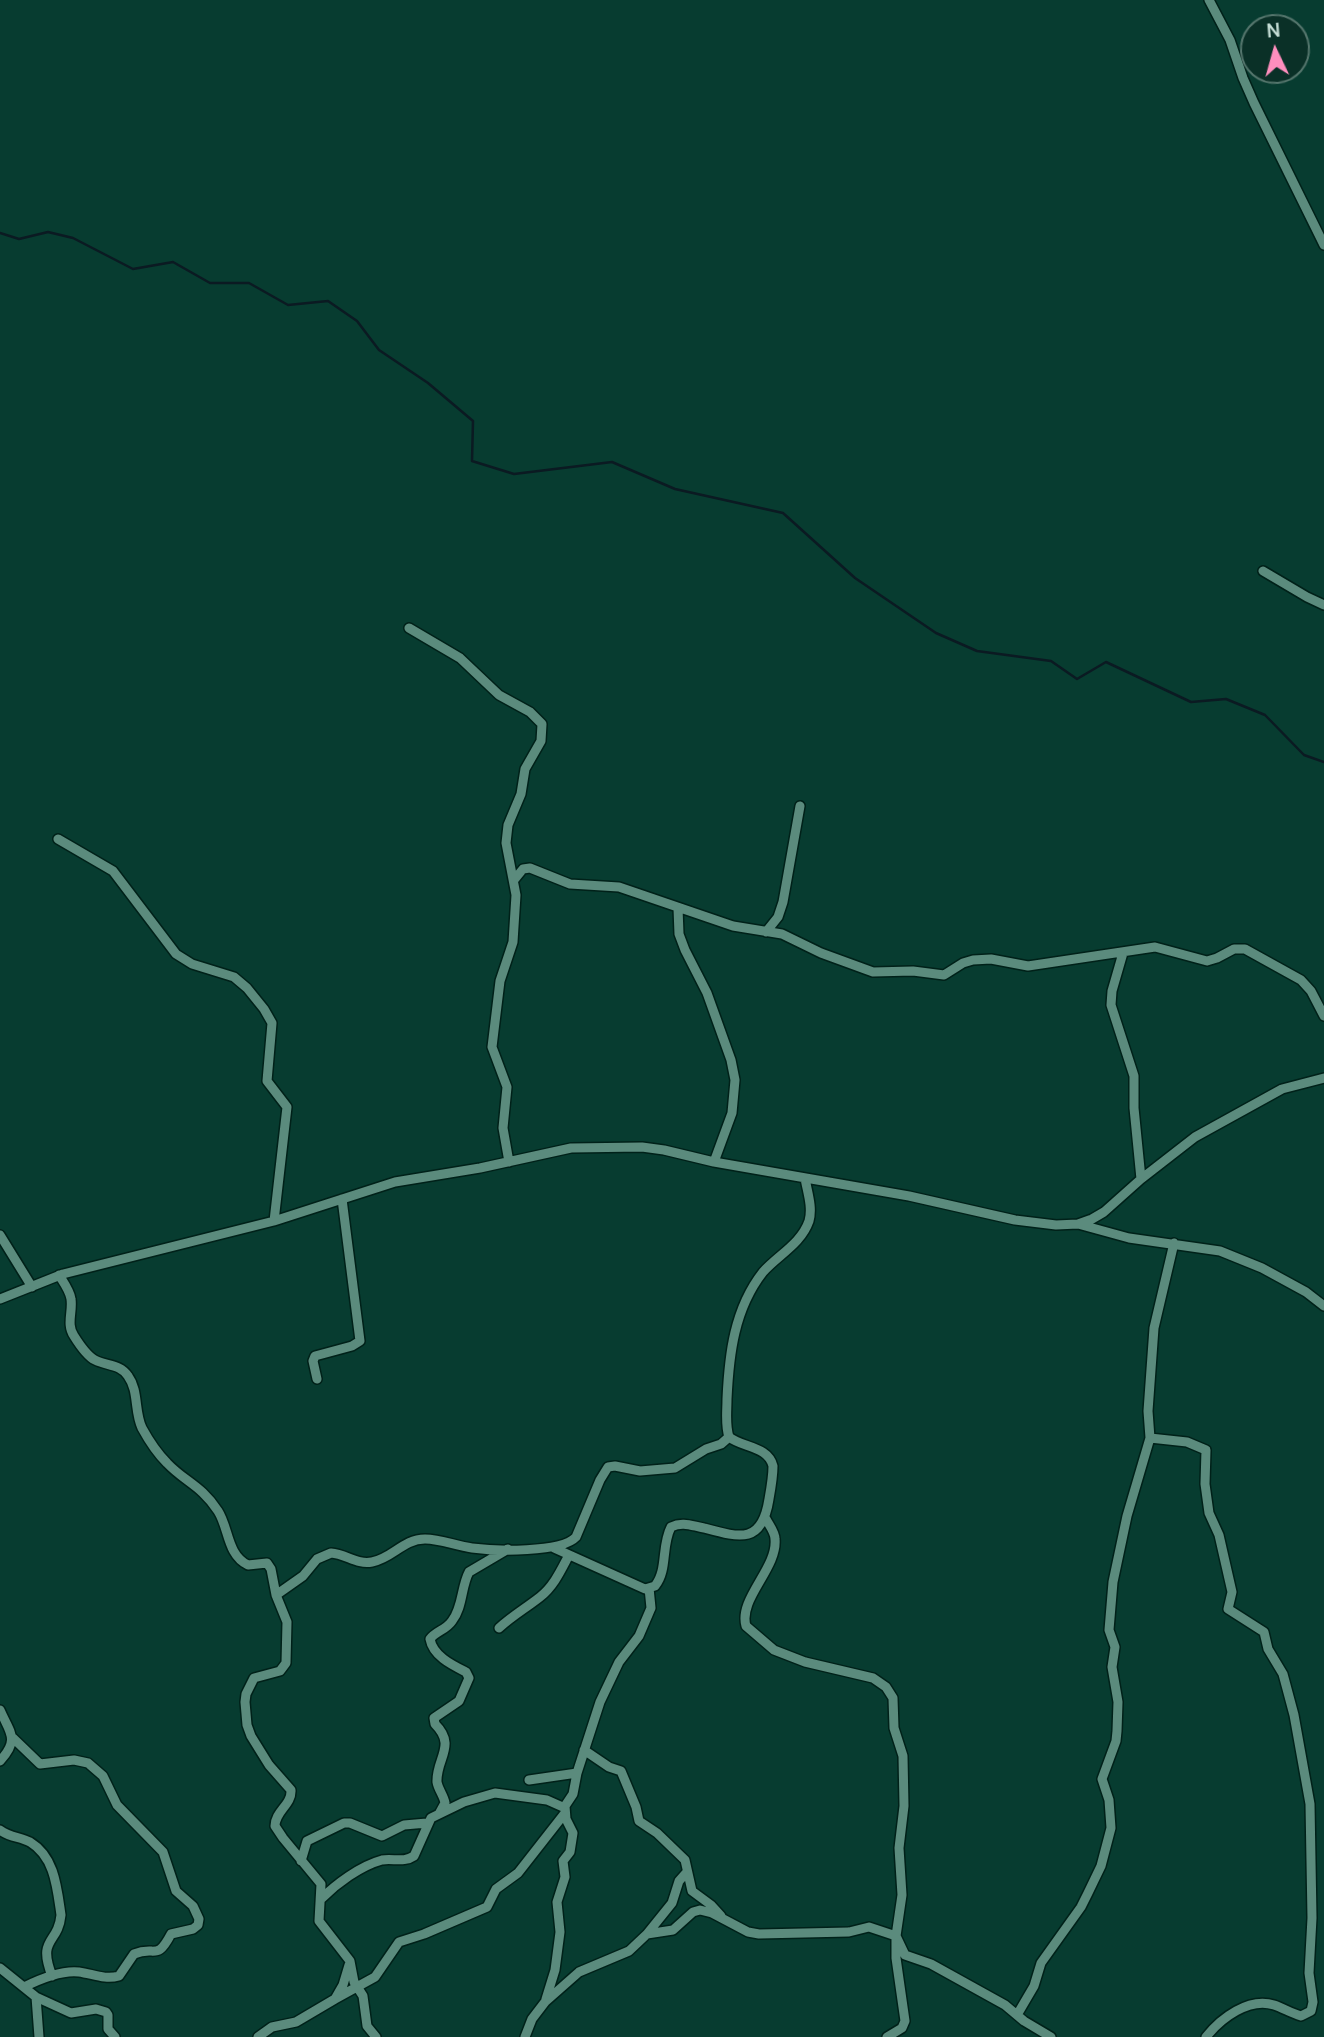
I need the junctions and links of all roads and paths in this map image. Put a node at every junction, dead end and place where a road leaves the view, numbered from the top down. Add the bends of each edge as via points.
1 (1209, 0) edge
2 (1324, 245) edge
3 (1264, 570) dead end
4 (1324, 605) edge
5 (409, 628) dead end
6 (800, 806) dead end
7 (58, 839) dead end
8 (514, 880) junction
9 (678, 908) junction
10 (766, 932) junction
11 (1123, 953) junction
12 (1324, 1016) edge
13 (1324, 1078) edge
14 (509, 1161) junction
15 (714, 1162) junction
16 (805, 1178) junction
17 (1141, 1179) junction
18 (342, 1199) junction
19 (275, 1221) junction
20 (1078, 1224) junction
21 (0, 1235) edge
22 (1174, 1243) junction
23 (60, 1275) junction
24 (32, 1287) junction
25 (0, 1299) edge
26 (1324, 1306) edge
27 (317, 1380) dead end
28 (729, 1437) junction
29 (1150, 1437) junction
30 (766, 1519) junction
31 (554, 1548) junction
32 (509, 1549) junction
33 (569, 1555) junction
34 (649, 1588) junction
35 (276, 1595) junction
36 (499, 1628) dead end
37 (0, 1710) edge
38 (12, 1738) junction
39 (584, 1750) junction
40 (0, 1761) edge
41 (577, 1773) junction
42 (529, 1780) dead end
43 (565, 1811) junction
44 (439, 1814) junction
45 (427, 1823) junction
46 (0, 1830) edge
47 (301, 1861) junction
48 (687, 1872) junction
49 (321, 1899) junction
50 (722, 1917) junction
51 (647, 1934) junction
52 (896, 1936) junction
53 (351, 1961) junction
54 (0, 1968) edge
55 (52, 1976) junction
56 (24, 1987) junction
57 (358, 1987) junction
58 (36, 1997) junction
59 (335, 1998) junction
60 (546, 2001) junction
61 (1017, 2015) junction
62 (40, 2037) edge
63 (115, 2037) edge
64 (258, 2037) edge
65 (376, 2037) edge
66 (525, 2037) edge
67 (887, 2037) edge
68 (1051, 2037) edge
69 (1206, 2037) edge

1 - 2 street
3 - 4 street
5 - 8 street via 460,658 499,695 542,724 541,741 525,769 507,834
6 - 10 street via 783,902
7 - 19 street via 113,871 176,954 234,977 269,1016 267,1081 287,1107
8 - 9 street via 530,868 570,884 619,887
8 - 14 street via 513,942 500,981 492,1047 508,1087 503,1128
9 - 10 street
9 - 15 street via 679,934 707,993 735,1080 732,1113
10 - 11 street via 782,934 873,972 941,975 973,960 1028,967
11 - 12 street via 1155,947 1207,961 1245,949 1301,980
11 - 17 street via 1111,1005 1134,1076
13 - 17 street via 1282,1089 1240,1111 1187,1142
14 - 15 street via 593,1147 654,1148
14 - 18 street via 407,1179
15 - 16 street
16 - 20 street via 1015,1220
16 - 28 street via 810,1209 807,1224 761,1275 733,1338
17 - 20 street via 1104,1212
18 - 19 street
18 - 27 street via 360,1341 315,1356
19 - 23 street
20 - 22 street via 1129,1238
21 - 24 street
22 - 26 street via 1211,1248 1251,1263
22 - 29 street via 1154,1328
23 - 24 street
23 - 35 street via 72,1302 69,1324 75,1337 93,1359 127,1374 143,1428 167,1463 207,1495 240,1559 248,1565 270,1565
24 - 25 street
28 - 30 street via 771,1459
28 - 31 street via 675,1468 640,1471 608,1467 576,1537
29 - 61 street via 1113,1582 1110,1630 1115,1647 1117,1731 1102,1779 1111,1828 1101,1866 1081,1907 1041,1963
29 - 69 street via 1206,1450 1209,1513 1231,1586 1228,1609 1264,1632 1283,1674 1311,1815 1311,2011 1301,2016 1275,2005 1253,2004
30 - 34 street via 758,1530 747,1534 684,1524 671,1527 662,1574
30 - 52 street via 775,1536 774,1548 746,1610 746,1626 774,1650 873,1678 893,1698 904,1796 899,1848 902,1895
31 - 32 street
31 - 33 street
32 - 35 street via 474,1549 422,1539 411,1540 374,1562 326,1554
32 - 44 street via 469,1573 455,1618 430,1639 440,1656 469,1678 458,1701 434,1718 446,1741 438,1779 445,1803
33 - 34 street
33 - 36 street via 555,1583
34 - 39 street via 651,1608 600,1702
35 - 47 street via 288,1622 286,1663 280,1671 253,1680 245,1698 247,1725 269,1765 291,1790 274,1822
37 - 38 street
38 - 40 street
38 - 55 street via 40,1764 82,1760 99,1772 113,1800 163,1852 178,1895 193,1906 199,1919 193,1929 171,1934 159,1951 134,1954 119,1976 77,1972
39 - 41 street
39 - 48 street via 621,1771 639,1821 685,1860
41 - 42 street
41 - 43 street
43 - 44 street via 547,1800 495,1793
43 - 57 street via 516,1875 496,1889 486,1908 399,1942 381,1971
43 - 60 street via 573,1833 563,1861 565,1877 557,1902 560,1932
44 - 45 street
45 - 47 street via 404,1825 382,1836 344,1823 307,1841
45 - 49 street via 414,1856 374,1863
46 - 55 street via 31,1843 51,1863 61,1915 45,1958
47 - 49 street via 321,1884
48 - 50 street via 692,1891
48 - 51 street via 672,1903
49 - 53 street via 319,1922
50 - 51 street via 696,1910 673,1930
50 - 52 street via 753,1934 849,1932 869,1927
51 - 60 street via 625,1953 579,1972
52 - 61 street via 905,1955 931,1964
52 - 67 street via 905,2024
53 - 57 street
53 - 59 street
54 - 56 street
55 - 56 street
56 - 58 street
57 - 59 street
57 - 65 street via 367,2026
58 - 62 street
58 - 63 street via 71,2013 106,2012
59 - 64 street via 296,2022 272,2027
60 - 66 street
61 - 68 street

